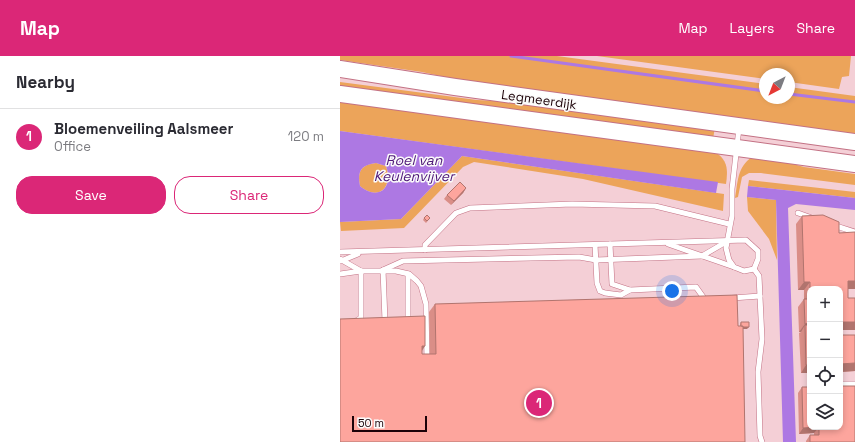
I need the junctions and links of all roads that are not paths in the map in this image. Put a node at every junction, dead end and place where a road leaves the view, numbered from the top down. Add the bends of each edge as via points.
1 (340, 69) edge
2 (340, 94) edge
3 (739, 126) junction
4 (855, 142) edge
5 (737, 149) junction
6 (855, 164) edge
7 (798, 213) dead end
8 (819, 220) edge
9 (826, 222) edge
10 (729, 224) junction
11 (855, 232) edge
12 (664, 242) junction
13 (727, 242) junction
14 (610, 244) junction
15 (595, 245) junction
16 (425, 250) junction
17 (340, 252) edge
18 (361, 253) junction
19 (702, 256) junction
20 (341, 260) edge
21 (596, 260) junction
22 (611, 260) junction
23 (734, 267) junction
24 (754, 269) junction
25 (384, 270) junction
26 (361, 271) junction
27 (340, 274) edge
28 (408, 274) junction
29 (630, 290) junction
30 (760, 296) junction
31 (722, 298) edge
32 (705, 306) edge
33 (347, 321) edge
34 (392, 321) edge
35 (400, 321) edge
36 (427, 362) edge
37 (843, 384) edge
38 (855, 384) edge
39 (761, 442) edge

1 - 3 main road, Legmeerdijk
2 - 5 main road, Legmeerdijk
3 - 4 main road, Legmeerdijk
3 - 5 lane
5 - 6 main road, Legmeerdijk
5 - 10 lane via 732,189 732,216
7 - 8 lane
9 - 11 lane
10 - 13 lane
10 - 16 lane via 655,206 572,204 470,208 456,213 425,245
12 - 13 lane
12 - 14 lane
12 - 19 lane
13 - 19 lane
13 - 23 lane via 729,260
13 - 24 lane via 746,240 758,250
14 - 15 lane
14 - 22 lane
15 - 16 lane
15 - 21 lane
16 - 18 lane
17 - 18 lane
18 - 20 lane
19 - 22 lane
19 - 23 lane
20 - 26 lane
21 - 22 lane
21 - 25 lane via 579,258 403,261
21 - 29 lane via 600,291 605,294 621,295
22 - 29 lane via 612,284
23 - 24 lane
24 - 30 lane via 759,276
25 - 26 lane
25 - 28 lane
25 - 34 lane via 385,321
26 - 27 lane
26 - 33 lane via 361,318 355,322
28 - 35 lane via 408,321
28 - 36 lane via 421,286 426,304
29 - 32 lane via 696,287 706,300
30 - 31 lane
30 - 39 lane via 762,339 758,372
37 - 38 lane

